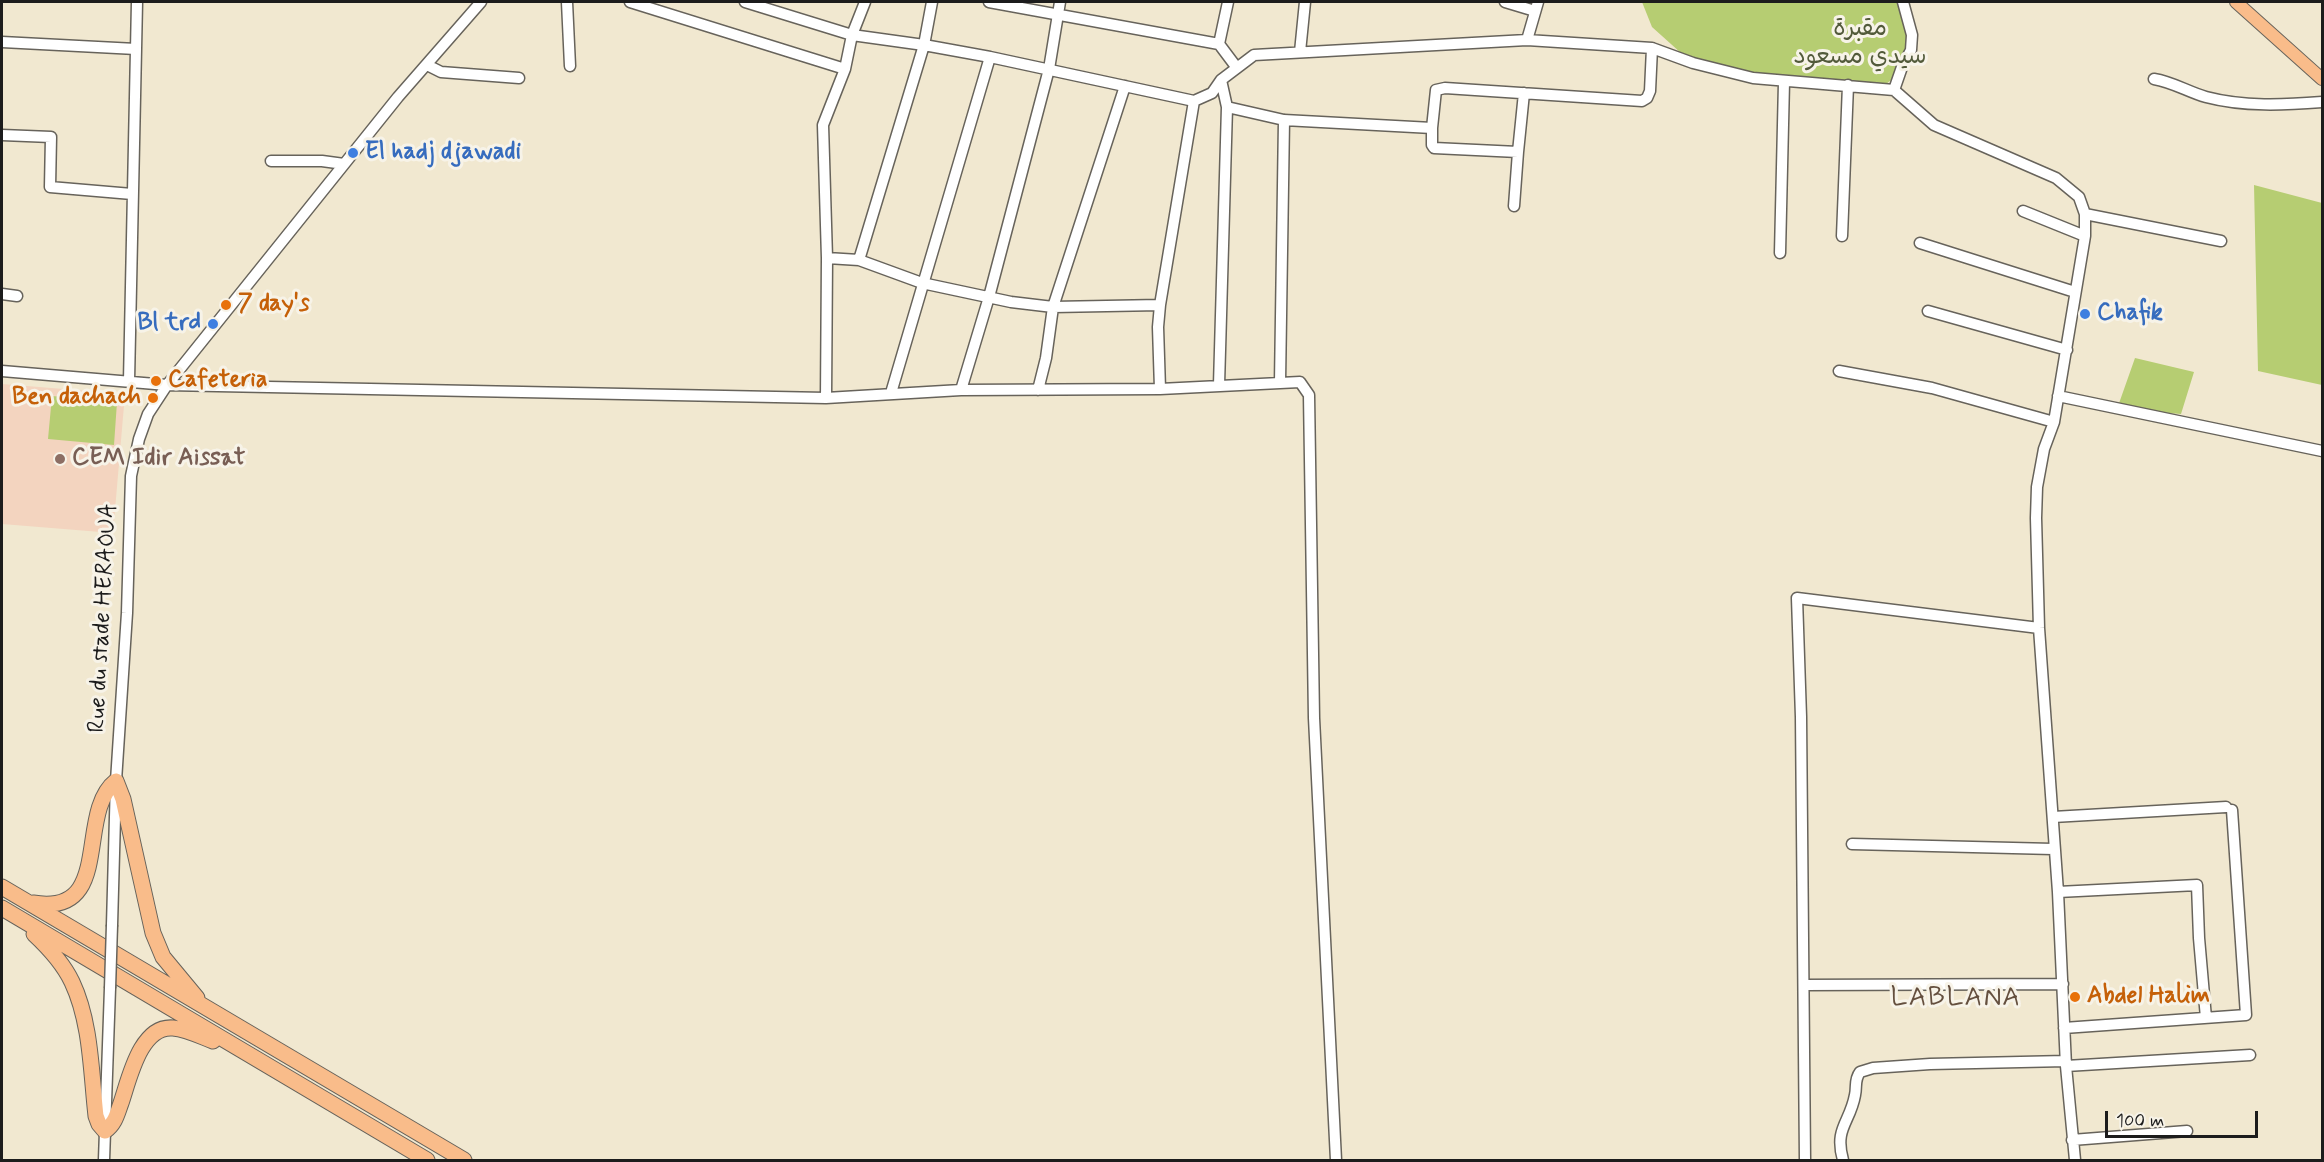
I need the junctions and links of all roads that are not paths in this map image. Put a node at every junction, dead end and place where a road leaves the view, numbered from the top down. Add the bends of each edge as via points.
1 (137, 2) edge
2 (481, 2) edge
3 (567, 2) edge
4 (630, 2) edge
5 (745, 2) edge
6 (865, 2) edge
7 (932, 2) edge
8 (989, 2) edge
9 (1060, 2) edge
10 (1228, 2) edge
11 (1305, 2) edge
12 (1504, 2) edge
13 (1903, 2) edge
14 (2236, 2) edge
15 (1537, 6) edge
16 (1058, 14) junction
17 (852, 35) junction
18 (1527, 40) junction
19 (2, 42) edge
20 (1219, 44) junction
21 (924, 45) junction
22 (1652, 48) junction
23 (136, 49) junction
24 (1300, 52) junction
25 (990, 57) junction
26 (427, 65) junction
27 (570, 66) dead end
28 (1237, 68) junction
29 (845, 69) junction
30 (1049, 69) junction
31 (519, 78) dead end
32 (2154, 79) dead end
33 (2322, 79) edge
34 (1221, 80) junction
35 (1784, 82) junction
36 (1848, 85) junction
37 (1125, 86) junction
38 (1894, 90) junction
39 (1524, 93) junction
40 (1194, 101) junction
41 (2322, 102) edge
42 (1227, 107) junction
43 (1284, 120) junction
44 (1432, 128) junction
45 (2, 135) edge
46 (1518, 152) junction
47 (271, 161) dead end
48 (344, 164) junction
49 (132, 194) junction
50 (1514, 206) dead end
51 (2023, 211) dead end
52 (2085, 214) junction
53 (1842, 236) dead end
54 (2085, 236) junction
55 (2221, 241) dead end
56 (1920, 243) dead end
57 (1780, 253) dead end
58 (827, 258) junction
59 (859, 261) junction
60 (922, 283) junction
61 (2075, 292) junction
62 (2, 294) edge
63 (17, 296) dead end
64 (988, 297) junction
65 (1160, 305) junction
66 (1053, 307) junction
67 (1928, 311) dead end
68 (2067, 350) junction
69 (2, 371) edge
70 (1839, 371) dead end
71 (129, 381) junction
72 (1280, 382) junction
73 (167, 385) junction
74 (1220, 386) junction
75 (1160, 389) junction
76 (961, 390) junction
77 (1038, 390) junction
78 (891, 393) junction
79 (2058, 396) junction
80 (826, 398) junction
81 (2054, 422) junction
82 (2322, 451) edge
83 (2039, 628) junction
84 (116, 781) junction
85 (2053, 817) junction
86 (1852, 844) dead end
87 (2053, 849) junction
88 (2, 887) edge
89 (2058, 892) junction
90 (26, 902) junction
91 (2, 908) edge
92 (21, 920) junction
93 (2063, 984) junction
94 (1804, 985) junction
95 (207, 1009) junction
96 (2206, 1018) junction
97 (2064, 1028) junction
98 (2250, 1055) dead end
99 (265, 1063) junction
100 (2066, 1064) junction
101 (105, 1131) junction
102 (2187, 1131) dead end
103 (2072, 1140) junction
104 (104, 1161) edge
105 (427, 1161) edge
106 (464, 1161) edge
107 (1336, 1161) edge
108 (1805, 1161) edge
109 (1843, 1161) edge
110 (2075, 1161) edge

1 - 23 street
2 - 26 street, Rue du stade HERAOUA
3 - 27 street
4 - 29 street
5 - 17 street
6 - 17 street
7 - 21 street
8 - 16 street
9 - 16 street
10 - 20 street
11 - 24 street
12 - 15 street
13 - 38 street via 1912,35 1911,50
14 - 33 main road
15 - 18 street
16 - 20 street
16 - 30 street
17 - 21 street
17 - 29 street
18 - 22 street
18 - 24 street
19 - 23 street
20 - 28 street
21 - 25 street
21 - 59 street
22 - 35 street via 1693,63
22 - 39 street via 1650,91 1642,101
23 - 49 street
24 - 28 street via 1254,55
25 - 30 street
25 - 60 street
26 - 31 street via 441,72
26 - 48 street, Rue du stade HERAOUA
28 - 34 street
29 - 58 street via 823,125
30 - 37 street
30 - 64 street
32 - 41 street via 2233,104
34 - 40 street via 1212,93
34 - 42 street
35 - 36 street
35 - 57 street
36 - 38 street
36 - 53 street
37 - 40 street
37 - 66 street
38 - 52 street via 1935,125 2056,178 2079,197
39 - 44 street via 1436,90
39 - 46 street
40 - 65 street
42 - 43 street
42 - 74 street
43 - 44 street
43 - 72 street
44 - 46 street via 1434,148
45 - 49 street via 51,137 50,188
46 - 50 street
47 - 48 street
48 - 73 street, Rue du stade HERAOUA
49 - 71 street
51 - 54 street
52 - 54 street
52 - 55 street
54 - 61 street
56 - 61 street
58 - 59 street
58 - 80 street
59 - 60 street
60 - 64 street
60 - 78 street
61 - 68 street
62 - 63 street
64 - 66 street
64 - 76 street
65 - 66 street
65 - 75 street
66 - 77 street
67 - 68 street
68 - 79 street
69 - 71 street
70 - 81 street via 1907,382
71 - 73 street
72 - 74 street
72 - 107 street via 1300,382 1309,395 1314,718
73 - 80 street
73 - 84 street, Rue du stade HERAOUA via 147,414 131,476
74 - 75 street
75 - 77 street
76 - 77 street
76 - 78 street
78 - 80 street
79 - 81 street
79 - 82 street
81 - 83 street via 2037,487
83 - 85 street
83 - 94 street via 1797,598
84 - 90 highway via 101,802 80,888 74,896 53,904
84 - 95 highway via 153,933 163,957
84 - 101 street, Rue du stade HERAOUA, bridge
85 - 87 street
85 - 96 street via 2229,808 2246,1015
86 - 87 street
87 - 89 street
88 - 90 highway
89 - 93 street
89 - 96 street via 2197,885
90 - 95 highway
91 - 92 highway
92 - 99 highway
92 - 101 highway via 54,953 79,1001 96,1116
93 - 94 street
93 - 97 street
94 - 108 street
95 - 106 highway
96 - 97 street
97 - 100 street
98 - 100 street
99 - 101 highway via 196,1034 173,1028 158,1031 139,1052 116,1117
99 - 105 highway
100 - 103 street
100 - 109 street via 1930,1064 1860,1072 1839,1138
101 - 104 street, Rue du stade HERAOUA
102 - 103 street
103 - 110 street

